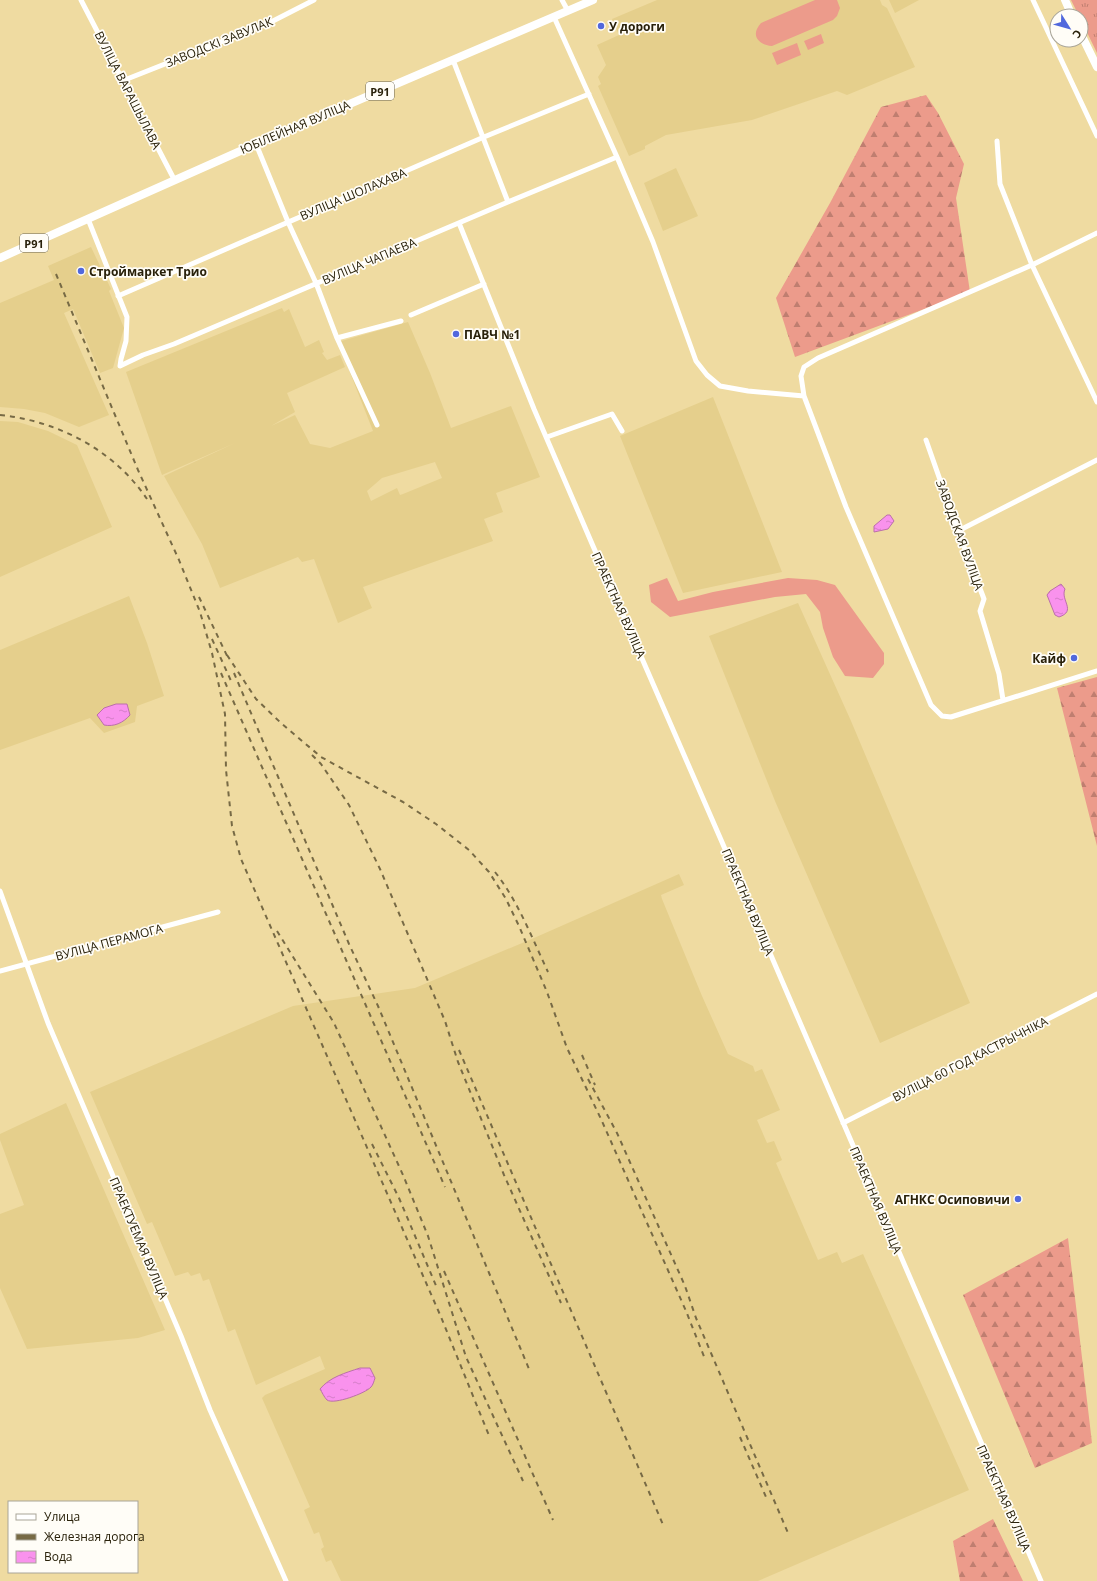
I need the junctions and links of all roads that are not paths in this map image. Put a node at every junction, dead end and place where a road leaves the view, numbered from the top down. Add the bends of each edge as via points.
1 (81, 0) edge
2 (314, 0) edge
3 (562, 0) edge
4 (593, 0) edge
5 (1033, 0) edge
6 (568, 11) junction
7 (554, 17) junction
8 (1088, 48) edge
9 (453, 60) junction
10 (1097, 67) edge
11 (122, 81) junction
12 (589, 94) junction
13 (1097, 136) edge
14 (484, 137) junction
15 (997, 141) dead end
16 (256, 144) junction
17 (617, 157) junction
18 (175, 180) junction
19 (508, 202) junction
20 (88, 219) junction
21 (288, 222) junction
22 (459, 223) junction
23 (1097, 233) edge
24 (0, 258) edge
25 (1032, 265) junction
26 (316, 283) junction
27 (484, 284) junction
28 (118, 296) junction
29 (411, 315) dead end
30 (400, 321) dead end
31 (337, 338) junction
32 (804, 396) junction
33 (1097, 402) edge
34 (377, 425) dead end
35 (622, 431) dead end
36 (547, 437) junction
37 (926, 440) dead end
38 (1097, 460) edge
39 (958, 531) junction
40 (1097, 671) edge
41 (1003, 700) junction
42 (0, 892) edge
43 (218, 912) dead end
44 (26, 965) junction
45 (0, 971) edge
46 (1097, 994) edge
47 (843, 1123) junction
48 (286, 1581) edge
49 (1040, 1581) edge

1 - 11 street, ВУЛІЦА ВАРАШЫЛАВА
2 - 11 street, ЗАВОДСКІ ЗАВУЛАК via 271,22
3 - 6 street
4 - 6 main road, ЮБІЛЕЙНАЯ ВУЛІЦА / Р91
5 - 13 street
6 - 7 main road, ЮБІЛЕЙНАЯ ВУЛІЦА / Р91
7 - 9 main road, ЮБІЛЕЙНАЯ ВУЛІЦА / Р91
7 - 12 street
8 - 10 main road
9 - 14 street
9 - 16 main road, ЮБІЛЕЙНАЯ ВУЛІЦА / Р91
11 - 18 street, ВУЛІЦА ВАРАШЫЛАВА
12 - 14 street, ВУЛІЦА ШОЛАХАВА
12 - 17 street
14 - 19 street
14 - 21 street, ВУЛІЦА ШОЛАХАВА
15 - 25 street via 1000,184
16 - 18 main road, ЮБІЛЕЙНАЯ ВУЛІЦА / Р91
16 - 21 street
17 - 19 street, ВУЛІЦА ЧАПАЕВА
17 - 32 street via 653,242 696,360 707,375 720,386
18 - 20 main road, ЮБІЛЕЙНАЯ ВУЛІЦА / Р91
19 - 22 street, ВУЛІЦА ЧАПАЕВА
20 - 24 main road, ЮБІЛЕЙНАЯ ВУЛІЦА / Р91
20 - 28 street
21 - 26 street
21 - 28 street, ВУЛІЦА ШОЛАХАВА
22 - 26 street, ВУЛІЦА ЧАПАЕВА
22 - 27 street, ПРАЕКТНАЯ ВУЛІЦА
23 - 25 street
25 - 32 street via 818,358 804,367 801,376
25 - 33 street
26 - 28 street, ВУЛІЦА ЧАПАЕВА via 120,366 126,341 127,317
26 - 31 street
27 - 29 street
27 - 36 street, ПРАЕКТНАЯ ВУЛІЦА
30 - 31 street
31 - 34 street
32 - 41 street via 846,507 931,705 942,716 951,717
35 - 36 street via 612,414
36 - 47 street, ПРАЕКТНАЯ ВУЛІЦА
37 - 39 street, ЗАВОДСКАЯ ВУЛІЦА
38 - 39 street
39 - 41 street, ЗАВОДСКАЯ ВУЛІЦА via 984,599 980,610 999,674
40 - 41 street
42 - 44 street, ПРАЕКТУЕМАЯ ВУЛІЦА
43 - 44 street, ВУЛІЦА ПЕРАМОГА
44 - 45 street, ВУЛІЦА ПЕРАМОГА
44 - 48 street, ПРАЕКТУЕМАЯ ВУЛІЦА via 210,1410
46 - 47 street, ВУЛІЦА 60 ГОД КАСТРЫЧНІКА
47 - 49 street, ПРАЕКТНАЯ ВУЛІЦА

